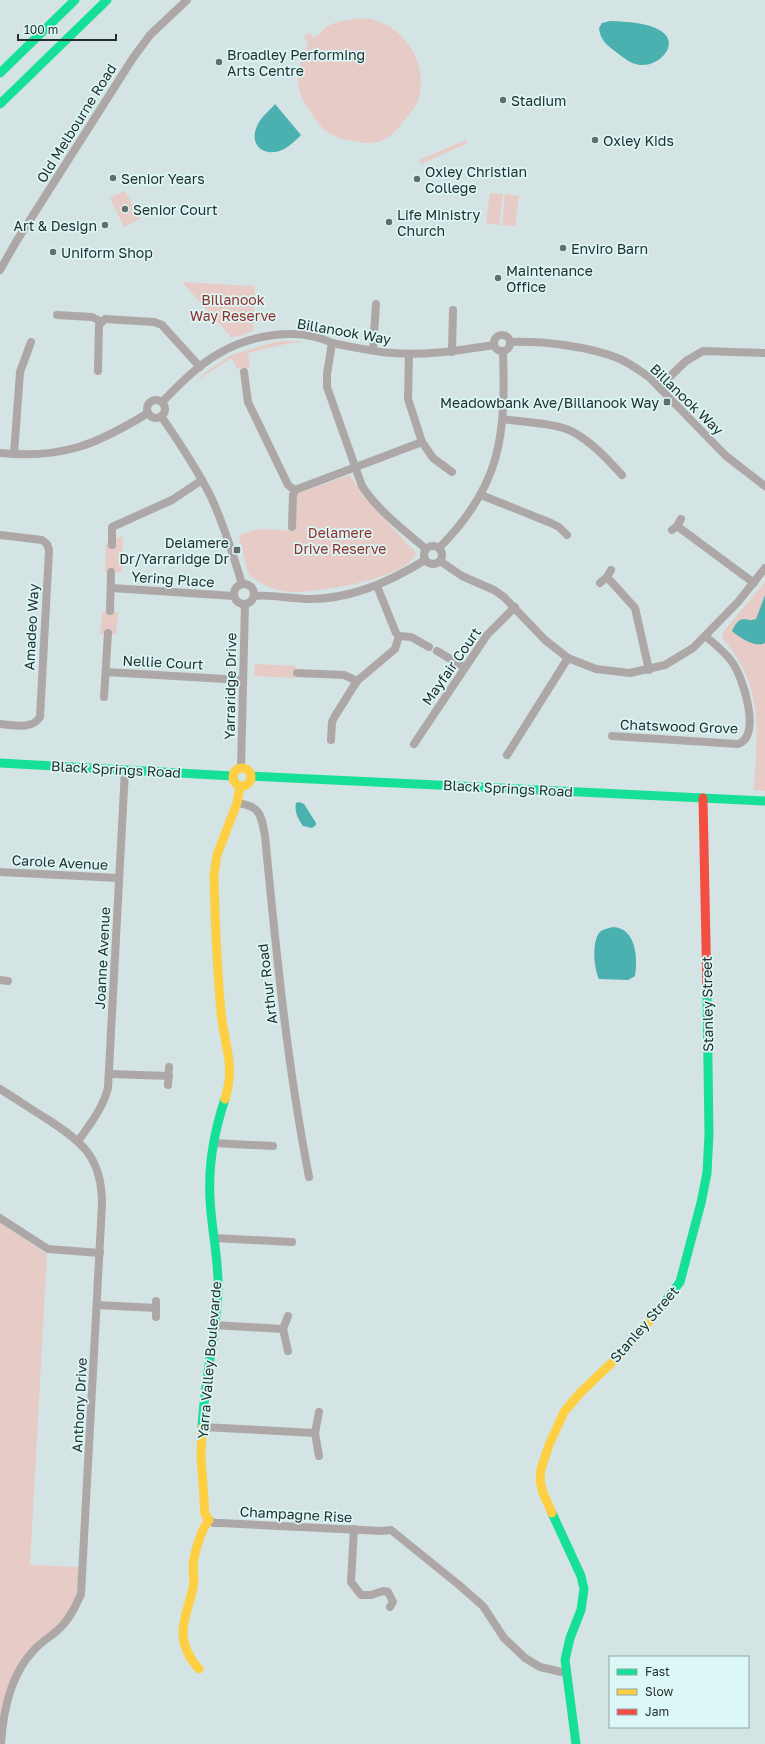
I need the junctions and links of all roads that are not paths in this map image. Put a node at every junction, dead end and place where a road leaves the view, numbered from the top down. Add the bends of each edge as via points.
1 (74, 0) edge
2 (107, 0) edge
3 (187, 0) edge
4 (0, 73) edge
5 (0, 104) edge
6 (0, 270) edge
7 (376, 304) dead end
8 (453, 310) dead end
9 (57, 315) dead end
10 (102, 322) junction
11 (31, 342) dead end
12 (510, 342) junction
13 (332, 343) junction
14 (494, 345) junction
15 (373, 350) junction
16 (452, 352) junction
17 (503, 352) junction
18 (765, 353) edge
19 (409, 354) junction
20 (200, 367) junction
21 (98, 371) dead end
22 (244, 372) dead end
23 (659, 387) junction
24 (162, 402) junction
25 (148, 413) junction
26 (161, 416) junction
27 (503, 419) junction
28 (422, 442) junction
29 (0, 452) edge
30 (14, 454) junction
31 (355, 467) junction
32 (452, 472) dead end
33 (622, 475) dead end
34 (202, 480) junction
35 (765, 486) edge
36 (295, 490) junction
37 (481, 495) junction
38 (677, 525) dead end
39 (292, 527) dead end
40 (0, 535) edge
41 (567, 535) dead end
42 (112, 544) dead end
43 (439, 548) junction
44 (426, 550) junction
45 (425, 560) junction
46 (440, 561) junction
47 (765, 568) edge
48 (111, 572) dead end
49 (754, 582) junction
50 (600, 583) dead end
51 (242, 584) junction
52 (377, 586) junction
53 (111, 588) junction
54 (234, 596) junction
55 (254, 596) junction
56 (245, 604) junction
57 (515, 607) junction
58 (110, 611) dead end
59 (108, 633) dead end
60 (399, 636) junction
61 (705, 636) junction
62 (429, 647) dead end
63 (437, 651) dead end
64 (568, 658) junction
65 (464, 667) junction
66 (649, 670) junction
67 (106, 672) junction
68 (297, 673) dead end
69 (242, 680) junction
70 (357, 681) junction
71 (104, 697) dead end
72 (0, 724) edge
73 (612, 736) dead end
74 (331, 740) dead end
75 (414, 744) dead end
76 (507, 755) dead end
77 (0, 763) edge
78 (241, 768) junction
79 (125, 770) junction
80 (232, 776) junction
81 (251, 776) junction
82 (240, 786) junction
83 (703, 798) junction
84 (765, 801) edge
85 (237, 803) junction
86 (0, 872) edge
87 (120, 878) junction
88 (169, 1067) dead end
89 (110, 1074) junction
90 (169, 1076) junction
91 (168, 1085) dead end
92 (0, 1089) edge
93 (79, 1140) junction
94 (214, 1143) junction
95 (272, 1146) dead end
96 (309, 1176) dead end
97 (0, 1218) edge
98 (214, 1238) junction
99 (292, 1242) dead end
100 (100, 1253) junction
101 (97, 1305) junction
102 (156, 1309) dead end
103 (288, 1316) dead end
104 (214, 1325) junction
105 (283, 1330) junction
106 (288, 1351) dead end
107 (319, 1412) dead end
108 (202, 1427) junction
109 (315, 1433) junction
110 (319, 1456) dead end
111 (209, 1520) junction
112 (354, 1529) junction
113 (390, 1607) dead end
114 (199, 1669) dead end
115 (566, 1673) junction
116 (1, 1744) edge
117 (576, 1744) edge

1 - 4 main road
2 - 5 main road
3 - 6 street, Old Melbourne Road via 150,35 133,58
7 - 15 street
8 - 16 street
9 - 10 street via 92,317
10 - 20 street via 105,319 118,319 162,325
10 - 21 street via 99,325
11 - 30 street via 20,372
12 - 14 street via 502,335 496,338
12 - 17 street via 508,349
12 - 23 street, Billanook Way via 556,345 603,353 634,367
13 - 15 street, Billanook Way
13 - 20 street, Billanook Way via 298,334 264,337 246,341 218,354
13 - 31 street via 327,387
14 - 16 street, Billanook Way
14 - 17 street via 497,350
15 - 19 street, Billanook Way
16 - 19 street, Billanook Way
17 - 27 street
18 - 23 street via 703,351 686,361
19 - 28 street via 408,399
20 - 24 street, Billanook Way
22 - 36 street via 248,402 288,485
23 - 35 street, Billanook Way via 726,456
24 - 25 street via 150,402 147,407
24 - 26 street via 165,409
25 - 26 street via 152,417
25 - 30 street via 111,435 74,449 44,454
26 - 34 street
27 - 33 street via 572,431 596,448
27 - 37 street via 494,465
28 - 31 street
28 - 32 street via 433,458
29 - 30 street
31 - 36 street
31 - 44 street via 366,492 394,522
34 - 42 street via 172,500 112,527
34 - 51 street via 220,519
36 - 39 street
37 - 41 street via 551,523
37 - 43 street via 459,526
38 - 49 street
40 - 72 street, Amadeo Way via 42,540 49,550 40,717 28,725
43 - 44 street via 433,546
43 - 46 street via 442,553
44 - 45 street
45 - 46 street via 432,564
45 - 52 street
46 - 57 street via 462,576 494,590
47 - 49 street
48 - 53 street, Yering Place
49 - 61 street
50 - 66 street via 609,574 635,608
51 - 54 street via 235,590
51 - 55 street via 248,584
52 - 55 street via 326,598
52 - 60 street
53 - 54 street, Yering Place
53 - 58 street, Yering Place
54 - 56 street via 239,603
55 - 56 street
56 - 69 street, Yarraridge Drive
57 - 64 street via 544,640
57 - 65 street, Mayfair Court via 487,635
59 - 67 street, Nellie Court
60 - 62 street via 411,637
60 - 70 street via 395,648
61 - 66 street via 680,657
61 - 73 street, Chatswood Grove via 732,661 742,682 748,710 749,732 744,742 738,744
63 - 65 street
64 - 66 street via 596,669 614,672
64 - 76 street
65 - 75 street, Mayfair Court
67 - 69 street, Nellie Court
67 - 71 street, Nellie Court
68 - 70 street via 344,675
69 - 78 street, Yarraridge Drive
70 - 74 street via 332,722
77 - 79 main road, Black Springs Road
78 - 80 main road
78 - 81 main road via 248,771
79 - 80 main road, Black Springs Road
79 - 87 street, Joanne Avenue
80 - 82 main road via 235,784
81 - 82 main road via 248,784
81 - 83 main road, Black Springs Road
82 - 85 main road, Yarra Valley Boulevarde
83 - 84 main road, Black Springs Road
83 - 115 main road, Stanley Street via 709,1134 707,1173 680,1282 625,1350 564,1412 541,1469 543,1493 584,1587 585,1599 582,1610 566,1648
85 - 94 main road, Yarra Valley Boulevarde via 217,855 214,875 221,1014 230,1059 229,1087 216,1127
85 - 96 street, Arthur Road via 256,808 265,836 280,991 301,1138
86 - 87 street, Carole Avenue
87 - 89 street, Joanne Avenue
88 - 90 street
89 - 90 street
89 - 93 street, Joanne Avenue via 106,1098
90 - 91 street
92 - 93 street, Anthony Drive
93 - 100 street, Anthony Drive via 91,1158 101,1183
94 - 95 street
94 - 98 main road, Yarra Valley Boulevarde via 209,1178
97 - 100 street via 48,1249
98 - 99 street
98 - 104 main road, Yarra Valley Boulevarde via 217,1271
100 - 101 street, Anthony Drive
101 - 102 street
101 - 116 street, Anthony Drive via 81,1594 75,1609 66,1621 34,1650 17,1675 6,1705
103 - 105 street
104 - 105 street
104 - 108 main road, Yarra Valley Boulevarde
105 - 106 street
107 - 109 street
108 - 109 street
108 - 111 main road, Yarra Valley Boulevarde via 205,1514
109 - 110 street
111 - 112 street, Champagne Rise via 214,1523
111 - 114 main road via 203,1527 195,1558 194,1586 183,1633 191,1660
112 - 113 street via 351,1582 361,1595 388,1592 393,1602
112 - 115 street, Champagne Rise via 391,1530 483,1606 504,1638 525,1658 540,1667
115 - 117 main road, Stanley Street

